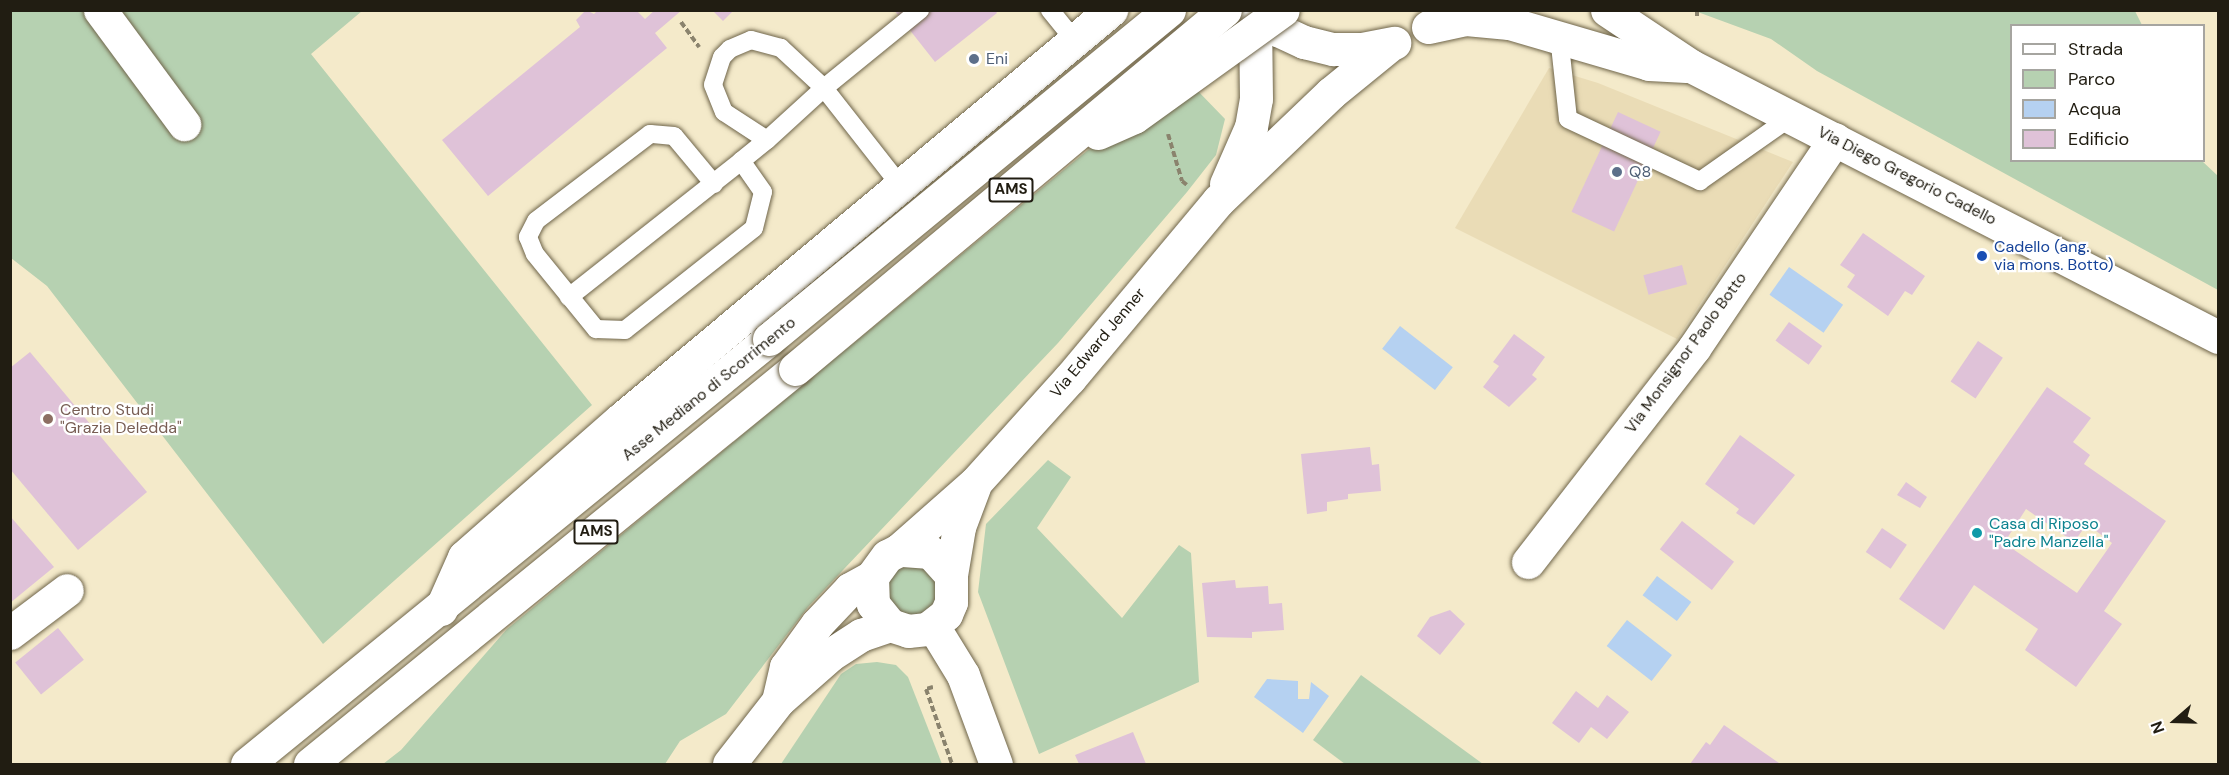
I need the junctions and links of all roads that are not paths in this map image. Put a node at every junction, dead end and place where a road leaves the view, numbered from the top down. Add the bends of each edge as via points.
1 (100, 10) edge
2 (920, 10) edge
3 (1050, 10) edge
4 (1111, 10) edge
5 (1169, 10) edge
6 (1608, 10) edge
7 (1632, 10) edge
8 (1254, 11) edge
9 (1438, 19) edge
10 (1559, 36) junction
11 (1075, 41) junction
12 (1390, 45) junction
13 (1691, 66) junction
14 (824, 88) junction
15 (1791, 117) junction
16 (184, 124) dead end
17 (1835, 139) junction
18 (767, 140) junction
19 (1053, 155) junction
20 (741, 161) junction
21 (714, 184) junction
22 (900, 185) junction
23 (1218, 201) junction
24 (568, 297) junction
25 (2218, 337) edge
26 (975, 483) junction
27 (898, 550) junction
28 (1528, 562) dead end
29 (951, 575) junction
30 (872, 577) junction
31 (67, 590) dead end
32 (441, 609) junction
33 (890, 625) junction
34 (933, 626) junction
35 (10, 633) edge
36 (778, 701) junction
37 (247, 765) edge
38 (310, 765) edge
39 (729, 765) edge
40 (996, 765) edge

1 - 16 main road
2 - 14 lane
3 - 11 lane
4 - 11 main road
5 - 32 main road, Asse Mediano di Scorrimento / AMS, bridge
6 - 13 main road, Via Diego Gregorio Cadello
7 - 13 main road
8 - 12 main road via 1304,42 1333,49
8 - 19 main road, AMS, bridge
8 - 19 main road, bridge via 1134,117
8 - 23 main road, Via Edward Jenner via 1258,74 1251,127
9 - 10 main road, Via Diego Gregorio Cadello via 1509,23
9 - 12 main road, Via Diego Gregorio Cadello
10 - 13 main road, Via Diego Gregorio Cadello via 1649,64
10 - 15 lane via 1568,119 1700,181
11 - 22 main road
12 - 23 main road, Via Edward Jenner via 1331,93
13 - 15 main road, Via Diego Gregorio Cadello
14 - 18 lane
14 - 18 lane via 771,43 751,40 730,49 714,75 718,104 732,119
14 - 22 lane
15 - 17 main road, Via Diego Gregorio Cadello
17 - 25 main road, Via Diego Gregorio Cadello
17 - 28 main road, Via Monsignor Paolo Botto via 1694,348
18 - 20 lane
19 - 38 main road, AMS, bridge
20 - 21 lane
20 - 24 lane via 763,192 754,228 625,330 596,329
21 - 24 lane
21 - 24 lane via 674,136 650,134 536,221 528,237
22 - 32 main road via 464,557
23 - 26 main road, Via Edward Jenner
26 - 27 main road, Via Edward Jenner
26 - 29 main road, Via Edward Jenner via 959,527
27 - 29 main road via 930,552
27 - 30 main road via 878,566
29 - 34 main road via 951,602 946,614
30 - 33 main road via 873,604
30 - 36 main road via 850,589 816,624 786,667
31 - 35 main road
32 - 37 main road, Asse Mediano di Scorrimento / AMS
33 - 34 main road via 908,631
33 - 36 main road via 861,635 830,656
34 - 40 main road via 963,675
36 - 39 main road

